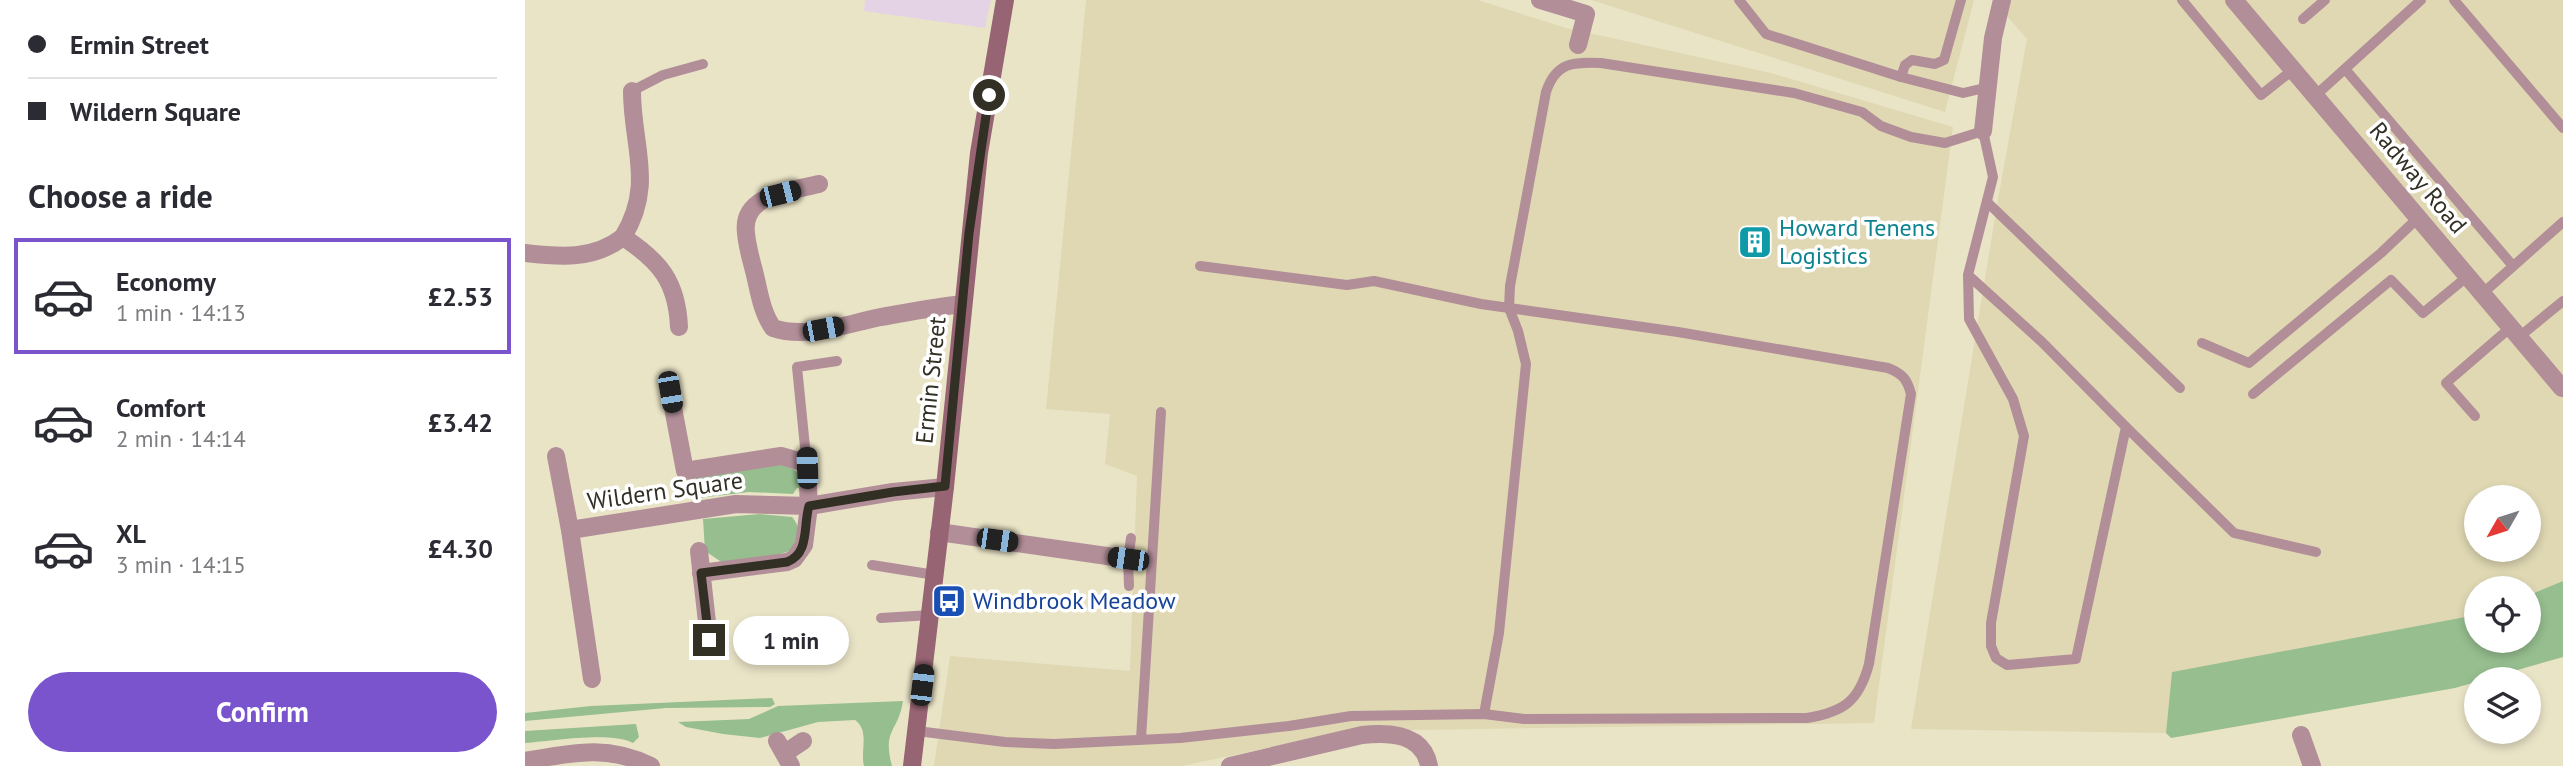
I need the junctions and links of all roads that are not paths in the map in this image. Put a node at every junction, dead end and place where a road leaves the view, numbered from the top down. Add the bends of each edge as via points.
1 (1541, 0) edge
2 (1739, 0) edge
3 (1961, 0) edge
4 (2002, 0) edge
5 (2182, 0) edge
6 (2234, 0) edge
7 (2325, 0) edge
8 (2421, 0) edge
9 (2454, 0) edge
10 (1002, 1) edge
11 (1588, 8) edge
12 (2303, 19) dead end
13 (1578, 45) joint
14 (1573, 63) junction
15 (703, 64) dead end
16 (2294, 69) junction
17 (2344, 69) junction
18 (1901, 77) junction
19 (1989, 87) junction
20 (632, 91) joint
21 (2316, 95) junction
22 (2563, 128) edge
23 (1983, 131) junction
24 (819, 184) dead end
25 (1987, 202) junction
26 (2419, 217) junction
27 (2563, 222) edge
28 (623, 237) junction
29 (525, 253) edge
30 (1200, 266) dead end
31 (2513, 266) junction
32 (1968, 275) junction
33 (2468, 276) junction
34 (2483, 293) junction
35 (2563, 301) edge
36 (963, 304) junction
37 (1509, 308) junction
38 (679, 327) dead end
39 (2515, 332) junction
40 (2202, 342) dead end
41 (837, 361) dead end
42 (2180, 388) dead end
43 (2563, 388) edge
44 (670, 392) dead end
45 (2253, 394) dead end
46 (1161, 412) dead end
47 (2475, 416) dead end
48 (2126, 426) junction
49 (556, 456) dead end
50 (807, 468) junction
51 (945, 486) junction
52 (809, 506) junction
53 (569, 530) junction
54 (939, 532) junction
55 (1131, 538) dead end
56 (699, 551) dead end
57 (2316, 552) dead end
58 (1128, 559) junction
59 (872, 565) dead end
60 (701, 573) junction
61 (935, 575) junction
62 (1129, 586) dead end
63 (931, 615) junction
64 (881, 618) dead end
65 (709, 640) dead end
66 (592, 679) dead end
67 (1484, 714) junction
68 (917, 731) junction
69 (2301, 735) dead end
70 (1141, 739) junction
71 (803, 741) dead end
72 (784, 753) edge
73 (525, 761) edge
74 (651, 766) edge
75 (912, 766) edge
76 (1230, 766) edge
77 (1429, 766) edge
78 (2312, 766) edge

1 - 11 street
2 - 18 lane via 1766,34
3 - 18 lane via 1944,60 1935,64 1912,60
4 - 19 street
5 - 16 lane via 2261,95
6 - 16 street, Radway Road
7 - 12 lane
8 - 17 lane
9 - 22 lane
10 - 36 main road, Ermin Street
11 - 13 street
13 - 14 lane
14 - 23 lane via 1601,63 1794,93 1862,112 1901,133 1945,143
14 - 37 lane via 1558,70 1546,92
15 - 20 lane via 663,75
16 - 21 street, Radway Road
17 - 21 lane
17 - 31 lane
18 - 19 lane via 1963,93
19 - 23 street
20 - 28 street via 642,182
21 - 26 street, Radway Road
23 - 25 lane via 1993,177
24 - 36 street via 761,200 746,219 764,313 773,328 791,332 823,329
25 - 32 lane
25 - 42 lane
26 - 33 street, Radway Road
26 - 40 lane via 2249,363
27 - 31 lane
28 - 29 street via 590,254
28 - 38 street via 652,258 670,282
30 - 37 lane via 1347,285 1374,281
31 - 34 lane
32 - 48 lane
32 - 48 lane via 1969,319 2013,399 2024,436 1991,623 1991,646 1996,658 2007,665 2076,659
33 - 34 street, Radway Road
33 - 45 lane via 2423,313 2391,280
34 - 39 street, Radway Road
35 - 39 lane
36 - 51 main road, Ermin Street
37 - 67 lane via 1526,364 1499,633
37 - 67 lane via 1888,368 1906,378 1912,394 1869,664 1860,690 1844,705 1830,714 1807,718 1524,719
39 - 43 street, Radway Road
39 - 47 lane via 2446,383
41 - 50 lane via 797,367
44 - 50 street, Wildern Square via 685,471 781,456
46 - 70 lane
48 - 57 lane via 2234,533
49 - 53 street, Wildern Square
50 - 52 street
51 - 52 street, Wildern Square
51 - 54 main road, Ermin Street
52 - 53 street, Wildern Square via 736,504
52 - 60 street via 804,545 794,559
53 - 66 street, Wildern Square
54 - 58 street
54 - 61 main road, Ermin Street
55 - 58 lane
56 - 60 street
58 - 62 lane
59 - 61 lane
60 - 65 street
61 - 63 main road, Ermin Street
63 - 64 lane
63 - 68 main road, Ermin Street
67 - 70 lane via 1350,716 1230,733
68 - 70 lane via 1054,744
68 - 75 main road, Ermin Street
69 - 78 street
71 - 72 street
73 - 74 street via 600,751
76 - 77 street via 1382,733 1413,741

